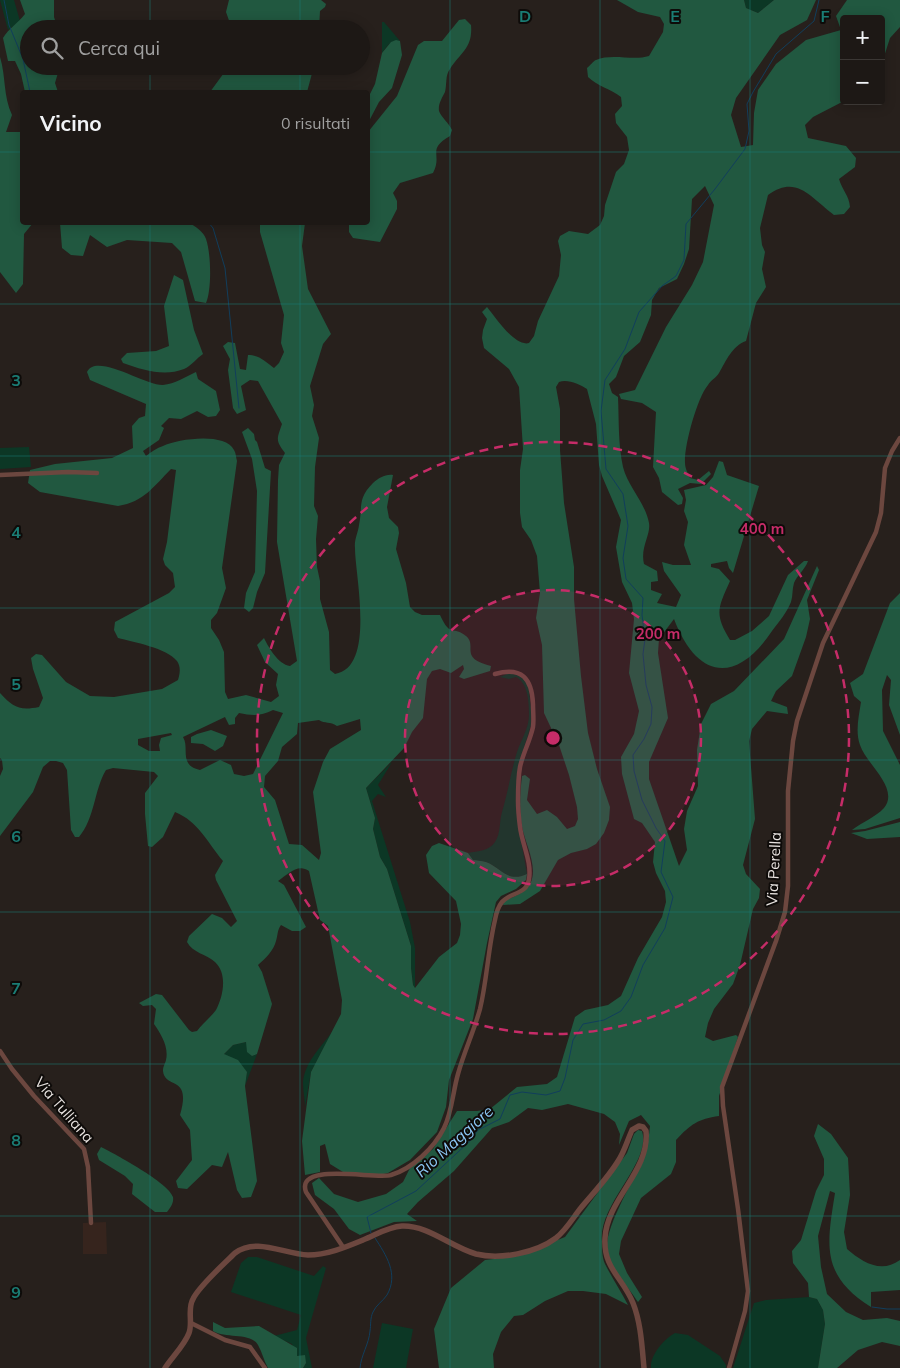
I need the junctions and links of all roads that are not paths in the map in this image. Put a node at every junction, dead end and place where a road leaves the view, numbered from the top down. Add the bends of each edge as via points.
1 (900, 438) edge
2 (97, 474) dead end
3 (0, 475) edge
4 (495, 674) dead end
5 (0, 1051) edge
6 (91, 1223) dead end
7 (344, 1247) junction
8 (191, 1322) junction
9 (264, 1367) edge
10 (165, 1368) edge
11 (644, 1368) edge
12 (728, 1368) edge

1 - 12 street, Via Perella via 885,468 882,512 876,532 823,643 797,721 788,791 785,912 722,1088 748,1291
2 - 3 street
4 - 7 street via 510,672 522,675 532,694 532,728 518,781 520,827 529,867 528,884 503,901 498,910 480,1009 458,1071 446,1125 436,1141 418,1159 391,1175 334,1173 312,1177 306,1182 306,1192
5 - 6 street, Via Tulliana via 34,1096 84,1149
7 - 8 street via 308,1254 263,1246 241,1249 194,1296 190,1306
7 - 11 street via 400,1226 422,1230 471,1252 488,1256 512,1254 542,1245 563,1231 616,1164 632,1130 643,1127 647,1134 643,1154 610,1217 605,1244 610,1267 633,1303
8 - 9 street via 225,1340 250,1347
8 - 10 street via 185,1341

